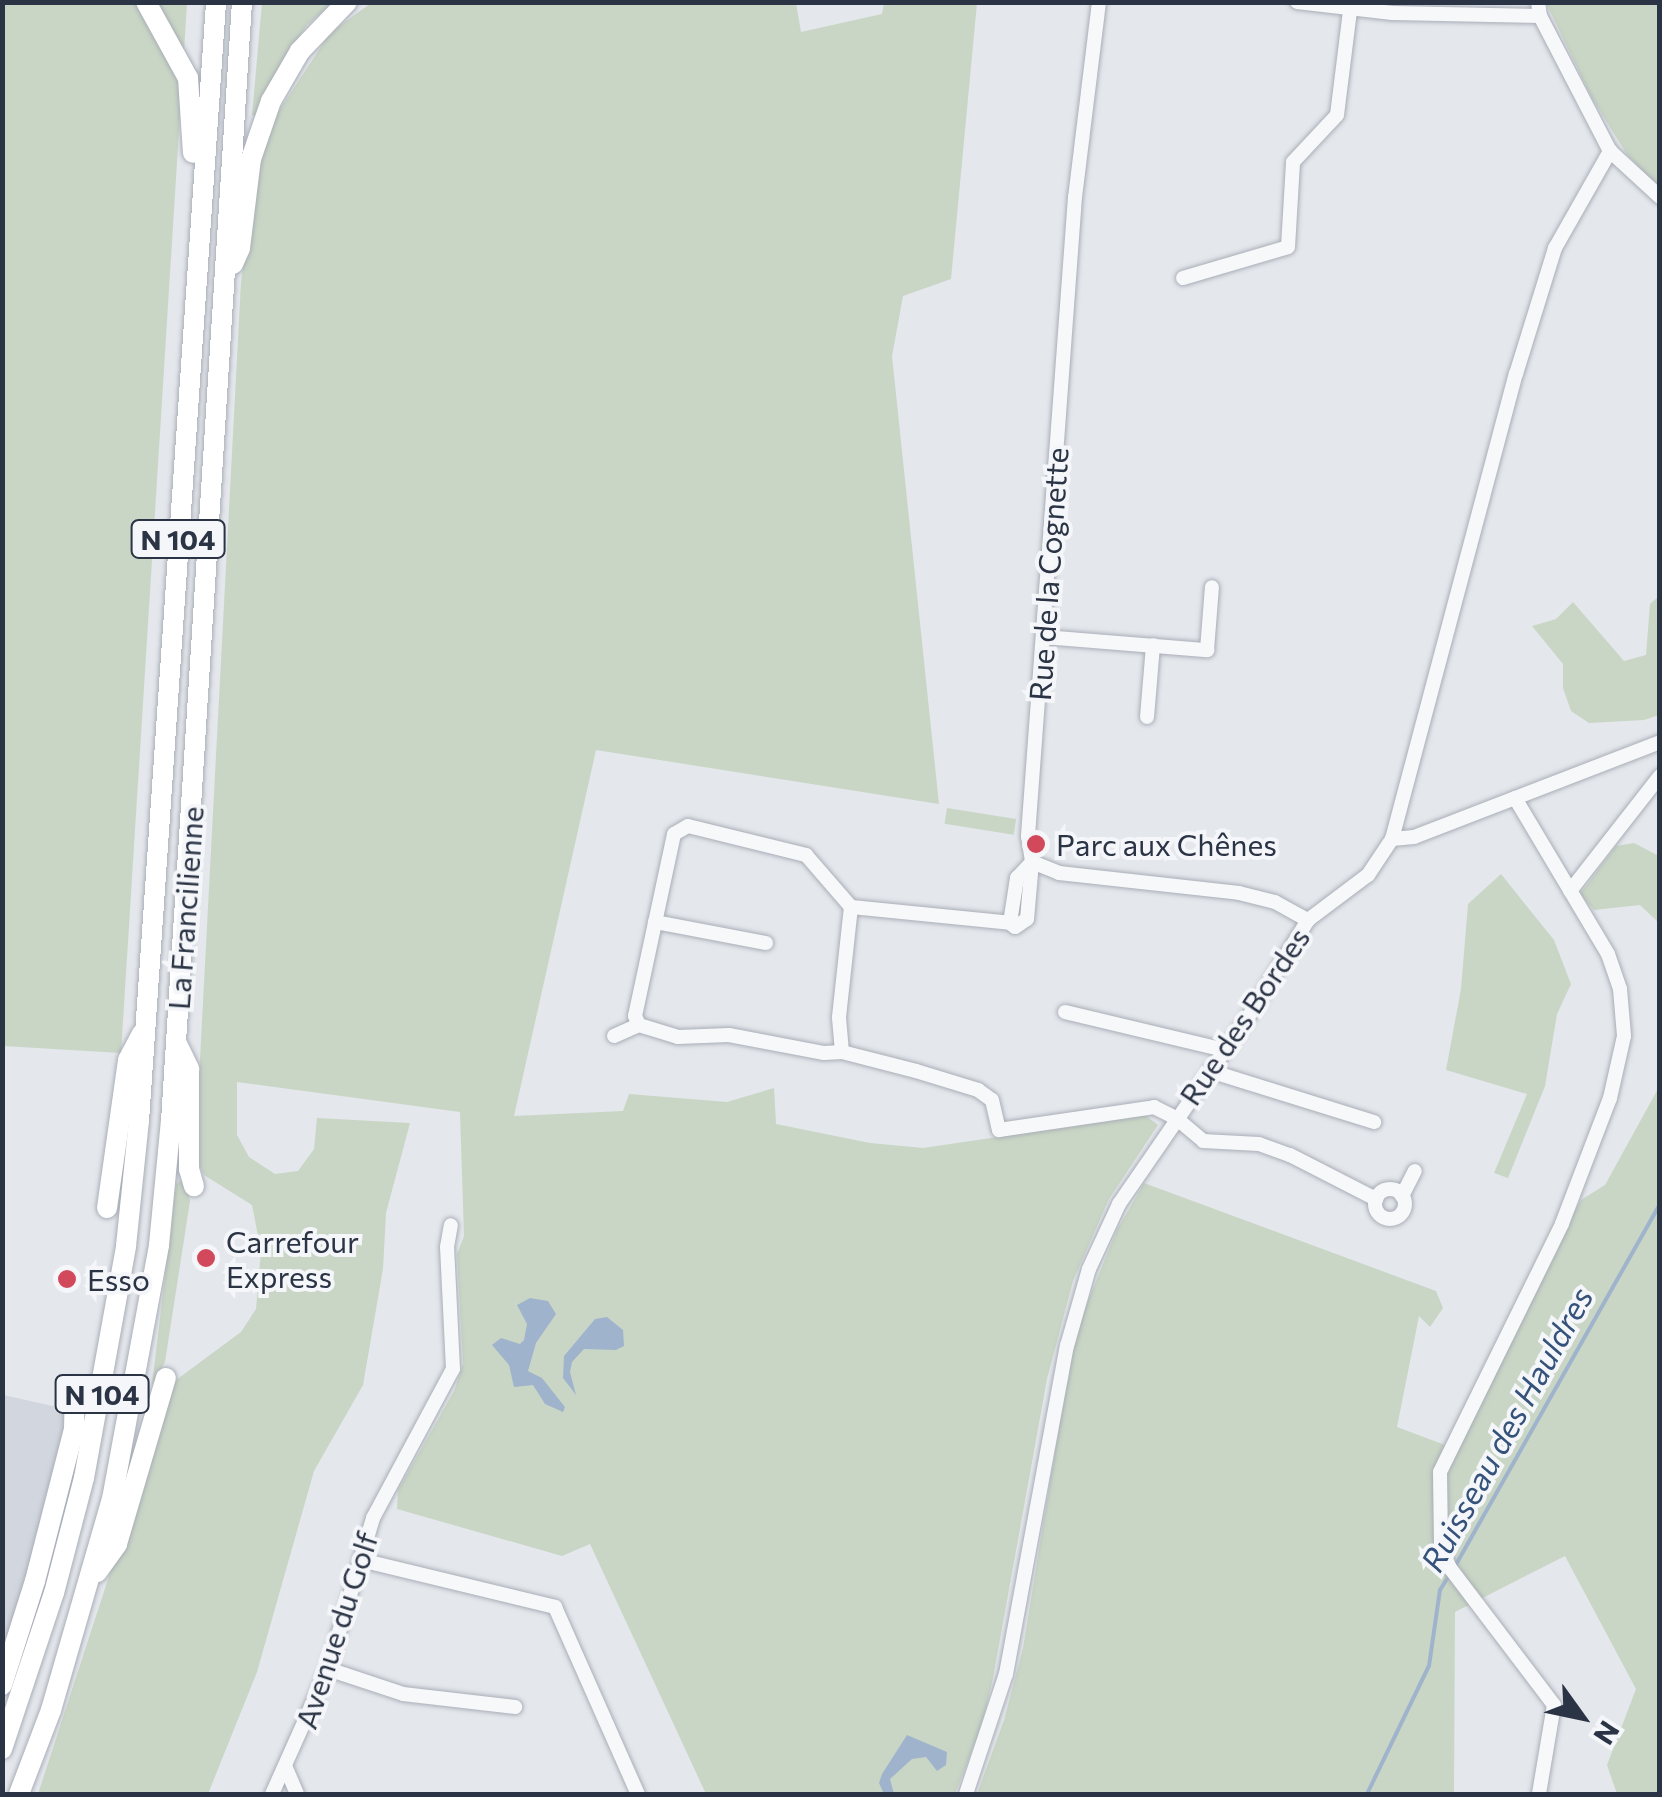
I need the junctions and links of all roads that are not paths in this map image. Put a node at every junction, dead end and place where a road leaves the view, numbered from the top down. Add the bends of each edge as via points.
1 (146, 2) edge
2 (216, 2) edge
3 (242, 2) edge
4 (347, 2) edge
5 (1099, 2) edge
6 (1297, 2) edge
7 (1539, 10) edge
8 (1350, 11) junction
9 (1610, 152) junction
10 (1660, 197) edge
11 (200, 217) junction
12 (1183, 278) dead end
13 (226, 279) junction
14 (1212, 587) dead end
15 (1044, 637) junction
16 (1153, 645) junction
17 (1146, 717) dead end
18 (1660, 742) edge
19 (1660, 776) edge
20 (1515, 798) junction
21 (1392, 839) junction
22 (1032, 862) junction
23 (1570, 891) junction
24 (851, 908) junction
25 (1308, 920) junction
26 (655, 922) junction
27 (766, 943) dead end
28 (1065, 1012) dead end
29 (638, 1025) junction
30 (145, 1028) junction
31 (614, 1036) dead end
32 (176, 1042) junction
33 (1225, 1050) junction
34 (842, 1052) junction
35 (1210, 1071) junction
36 (1176, 1118) junction
37 (1374, 1122) dead end
38 (1415, 1171) dead end
39 (194, 1186) dead end
40 (1402, 1196) junction
41 (1376, 1199) junction
42 (107, 1208) dead end
43 (452, 1225) dead end
44 (166, 1378) dead end
45 (75, 1388) dead end
46 (361, 1560) junction
47 (90, 1581) junction
48 (328, 1669) junction
49 (2, 1685) edge
50 (514, 1707) dead end
51 (2, 1749) edge
52 (286, 1768) junction
53 (18, 1794) edge
54 (272, 1794) edge
55 (297, 1794) edge
56 (638, 1794) edge
57 (966, 1794) edge
58 (1539, 1794) edge

1 - 11 highway via 188,78 195,128 192,195
2 - 11 highway, La Francilienne / N 104
3 - 13 highway, La Francilienne / N 104
4 - 13 highway via 300,51 271,101 251,159 240,248
5 - 15 street, Rue de la Cognette via 1075,198
6 - 8 street
7 - 8 street
7 - 9 street
8 - 12 street via 1337,115 1293,162 1288,247
9 - 10 street
9 - 21 street, Rue des Bordes via 1555,248
11 - 30 highway, La Francilienne / N 104
13 - 32 highway, La Francilienne / N 104
14 - 16 street via 1207,650
15 - 16 street
15 - 22 street, Rue de la Cognette via 1028,836
16 - 17 street
18 - 20 street
19 - 23 street
20 - 21 street via 1414,838
20 - 23 street
21 - 25 street, Rue des Bordes via 1368,874
22 - 24 street via 1017,878 1010,923
22 - 25 street via 1059,873 1239,893
23 - 58 street via 1608,954 1624,1036 1610,1098 1562,1224 1440,1472 1441,1548 1452,1571 1554,1706
24 - 26 street via 806,856 688,826 674,834
24 - 34 street via 839,1017
25 - 33 street, Rue des Bordes
26 - 27 street
26 - 29 street
28 - 33 street
29 - 31 street
29 - 34 street via 678,1037 729,1035
30 - 42 highway via 128,1060
30 - 51 highway, La Francilienne / N 104 via 128,1228 107,1368 54,1593
32 - 39 highway via 189,1069 188,1169
32 - 47 highway, La Francilienne / N 104 via 159,1245
33 - 35 street, Rue des Bordes
34 - 36 street via 978,1090 992,1100 999,1130 1154,1107
35 - 36 street, Rue des Bordes
35 - 37 street
36 - 41 street via 1203,1141 1259,1144
36 - 57 street, Rue des Bordes via 1119,1204 1076,1306 1006,1674
38 - 40 street
40 - 41 street via 1390,1189
40 - 41 street via 1403,1210 1392,1218 1378,1212
43 - 46 street, Avenue du Golf via 447,1247 454,1369 373,1518
44 - 47 highway via 117,1544
45 - 49 highway via 74,1429
46 - 48 street, Avenue du Golf
46 - 56 street via 555,1607
47 - 53 highway, La Francilienne / N 104
48 - 50 street via 402,1694
48 - 52 street, Avenue du Golf
52 - 54 street, Avenue du Golf
52 - 55 street

